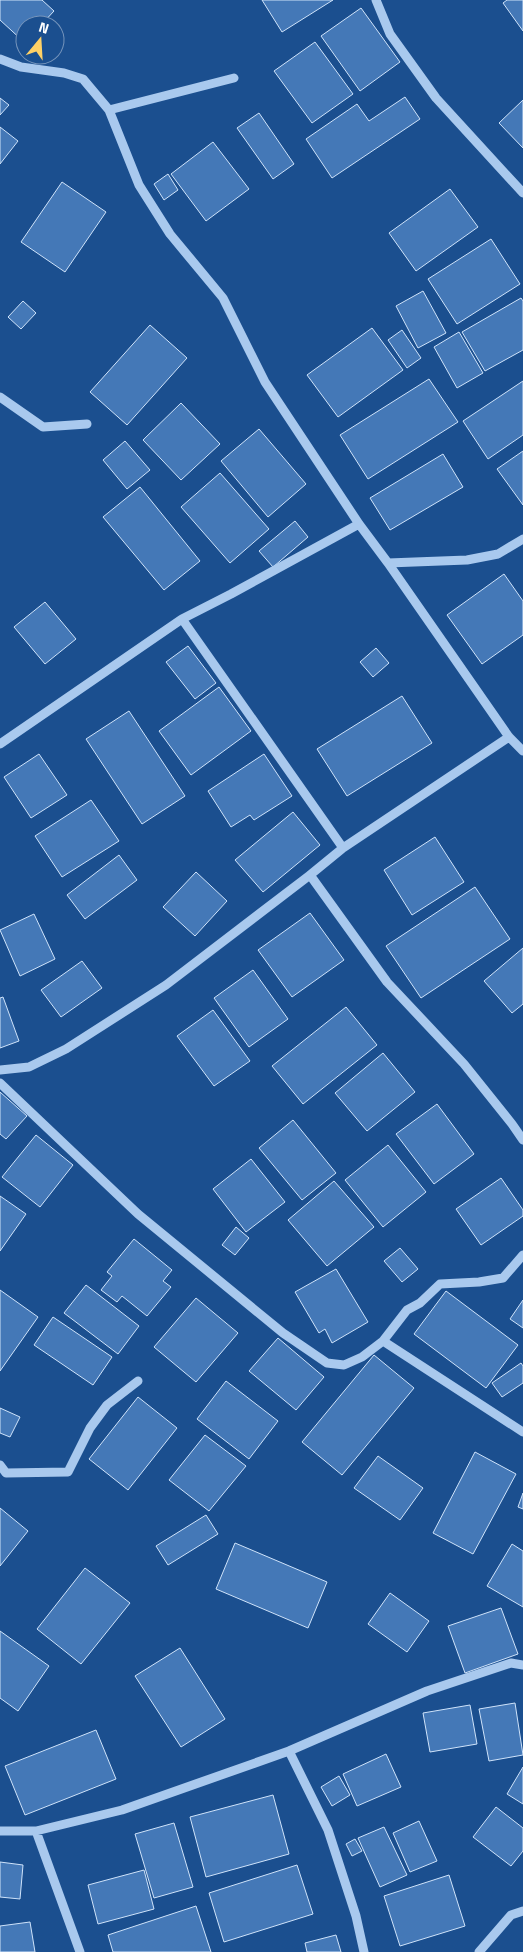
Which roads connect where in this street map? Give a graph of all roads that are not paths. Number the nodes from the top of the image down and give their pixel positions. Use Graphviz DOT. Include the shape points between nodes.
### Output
graph roads {
  1 [pos="376,0"];
  2 [pos="0,59"];
  3 [pos="234,78"];
  4 [pos="109,110"];
  5 [pos="523,193"];
  6 [pos="0,397"];
  7 [pos="87,424"];
  8 [pos="359,524"];
  9 [pos="523,539"];
  10 [pos="388,563"];
  11 [pos="182,619"];
  12 [pos="509,737"];
  13 [pos="0,744"];
  14 [pos="523,751"];
  15 [pos="342,848"];
  16 [pos="310,876"];
  17 [pos="0,1070"];
  18 [pos="0,1083"];
  19 [pos="523,1140"];
  20 [pos="523,1255"];
  21 [pos="384,1341"];
  22 [pos="138,1381"];
  23 [pos="523,1432"];
  24 [pos="0,1465"];
  25 [pos="523,1664"];
  26 [pos="289,1751"];
  27 [pos="0,1831"];
  28 [pos="36,1831"];
  29 [pos="523,1911"];
  30 [pos="80,1952"];
  31 [pos="364,1952"];
  32 [pos="478,1952"];
  1 -- 5 [label="street" via="390,34 436,98"];
  2 -- 4 [label="street" via="21,67 64,72 83,79"];
  3 -- 4 [label="street"];
  4 -- 8 [label="street" via="139,185 170,234 223,298 265,382"];
  6 -- 7 [label="street" via="43,427"];
  8 -- 10 [label="street"];
  8 -- 11 [label="street"];
  9 -- 10 [label="street" via="498,554 467,560"];
  10 -- 12 [label="street"];
  11 -- 13 [label="street"];
  11 -- 15 [label="street"];
  12 -- 14 [label="street"];
  12 -- 15 [label="street"];
  15 -- 16 [label="street"];
  16 -- 17 [label="street" via="166,985 66,1050 29,1067"];
  16 -- 19 [label="street" via="387,982 464,1064"];
  18 -- 21 [label="street" via="138,1214 283,1333 327,1363 344,1365"];
  20 -- 21 [label="street" via="503,1278 440,1284 420,1303 407,1310"];
  21 -- 23 [label="street"];
  22 -- 24 [label="street" via="107,1405 90,1428 68,1472 6,1473"];
  25 -- 26 [label="street" via="511,1663 427,1692"];
  26 -- 28 [label="street" via="122,1810"];
  26 -- 31 [label="street" via="328,1830 356,1916"];
  27 -- 28 [label="street"];
  28 -- 30 [label="street"];
  29 -- 32 [label="street" via="510,1915"];
}
